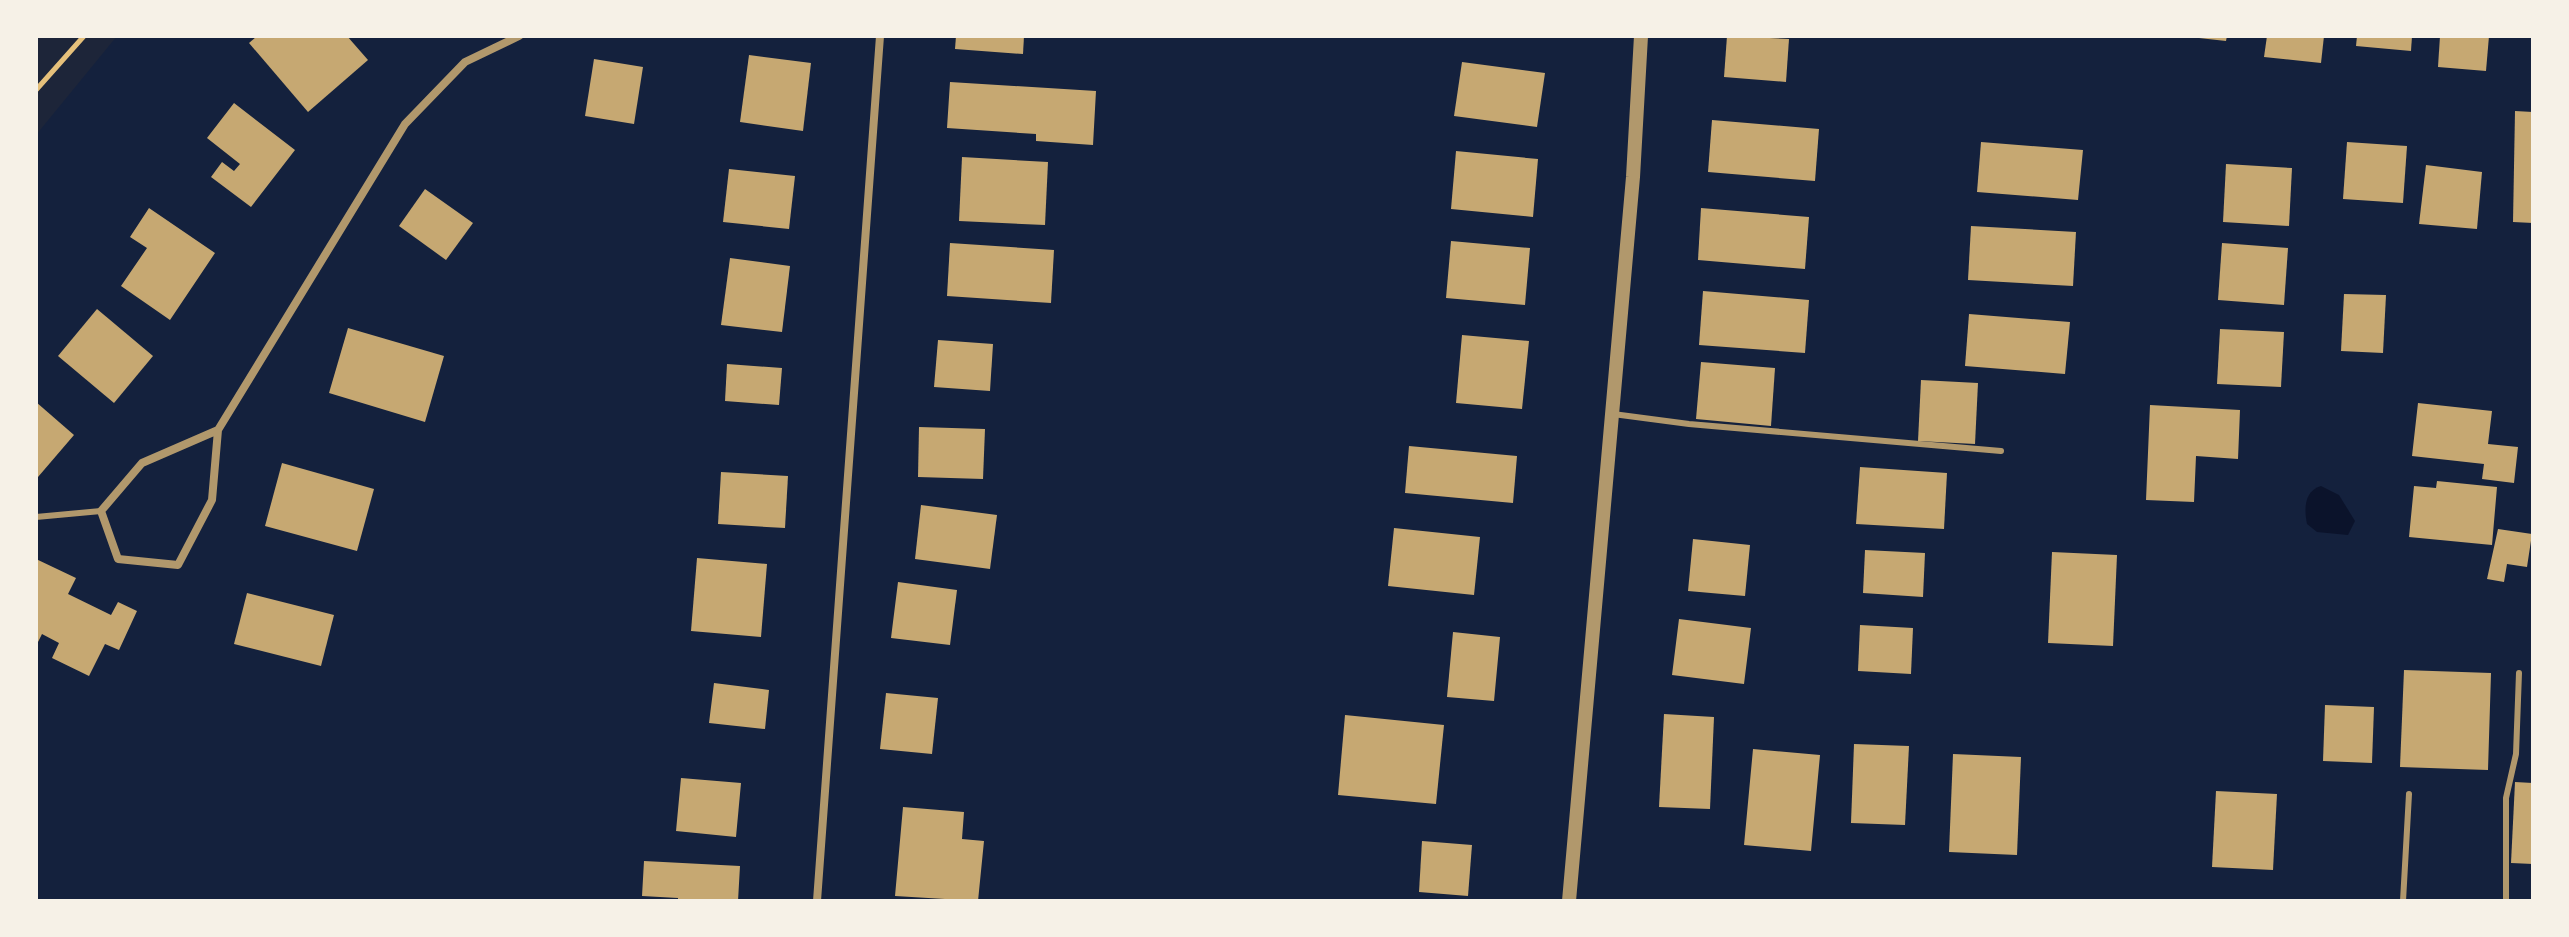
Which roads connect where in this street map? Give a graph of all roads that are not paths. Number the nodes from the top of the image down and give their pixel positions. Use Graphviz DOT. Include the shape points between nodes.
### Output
graph roads {
  1 [pos="519,36"];
  2 [pos="880,36"];
  3 [pos="1641,36"];
  4 [pos="1613,414"];
  5 [pos="218,430"];
  6 [pos="2001,451"];
  7 [pos="101,511"];
  8 [pos="36,517"];
  9 [pos="2519,673"];
  10 [pos="2409,794"];
  11 [pos="817,901"];
  12 [pos="1569,901"];
  13 [pos="2403,901"];
  14 [pos="2506,901"];
  1 -- 5 [label="street" via="465,62 405,124"];
  2 -- 11 [label="street"];
  3 -- 4 [label="street"];
  4 -- 6 [label="lane"];
  4 -- 12 [label="street"];
  5 -- 7 [label="street" via="142,463"];
  5 -- 7 [label="street" via="212,500 178,565 118,559"];
  7 -- 8 [label="lane"];
  9 -- 14 [label="lane" via="2516,754 2506,798"];
  10 -- 13 [label="lane"];
}
